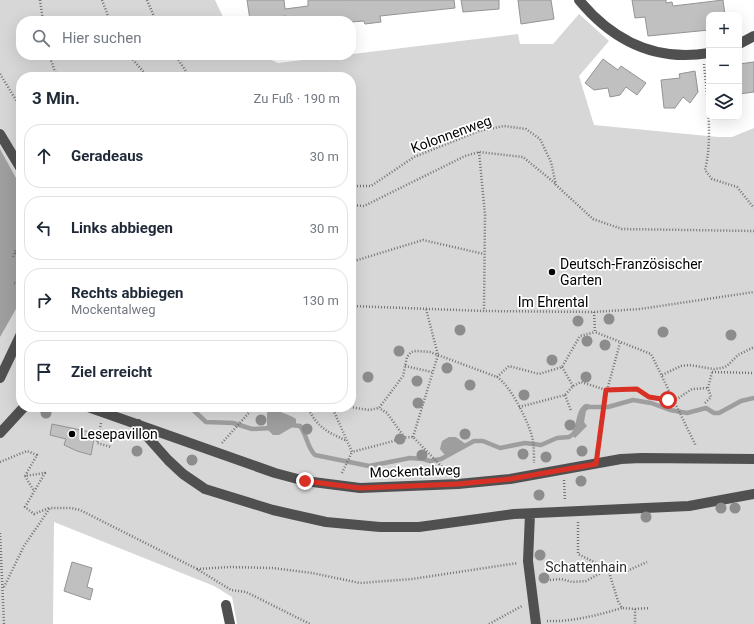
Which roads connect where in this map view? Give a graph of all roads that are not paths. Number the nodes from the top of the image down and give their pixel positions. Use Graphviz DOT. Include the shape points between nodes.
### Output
graph roads {
  1 [pos="579,0"];
  2 [pos="754,36"];
  3 [pos="742,42"];
  4 [pos="706,54"];
  5 [pos="0,134"];
  6 [pos="16,161"];
  7 [pos="16,344"];
  8 [pos="0,378"];
  9 [pos="19,412"];
  10 [pos="105,412"];
  11 [pos="138,424"];
  12 [pos="0,433"];
  13 [pos="754,459"];
  14 [pos="754,494"];
  15 [pos="530,514"];
  16 [pos="226,605"];
  17 [pos="230,624"];
  18 [pos="536,624"];
  1 -- 4 [label="street" via="608,28 648,51 669,55"];
  2 -- 3 [label="street"];
  5 -- 6 [label="street"];
  7 -- 8 [label="street"];
  9 -- 12 [label="street"];
  10 -- 11 [label="street, Mockentalweg"];
  11 -- 13 [label="street, Mockentalweg" via="275,473 305,481 360,488 480,482 641,458"];
  11 -- 15 [label="street" via="168,460 205,489 273,510 326,522 380,527 419,527"];
  14 -- 15 [label="street" via="690,506"];
  15 -- 18 [label="street" via="528,561"];
  16 -- 17 [label="street"];
}
